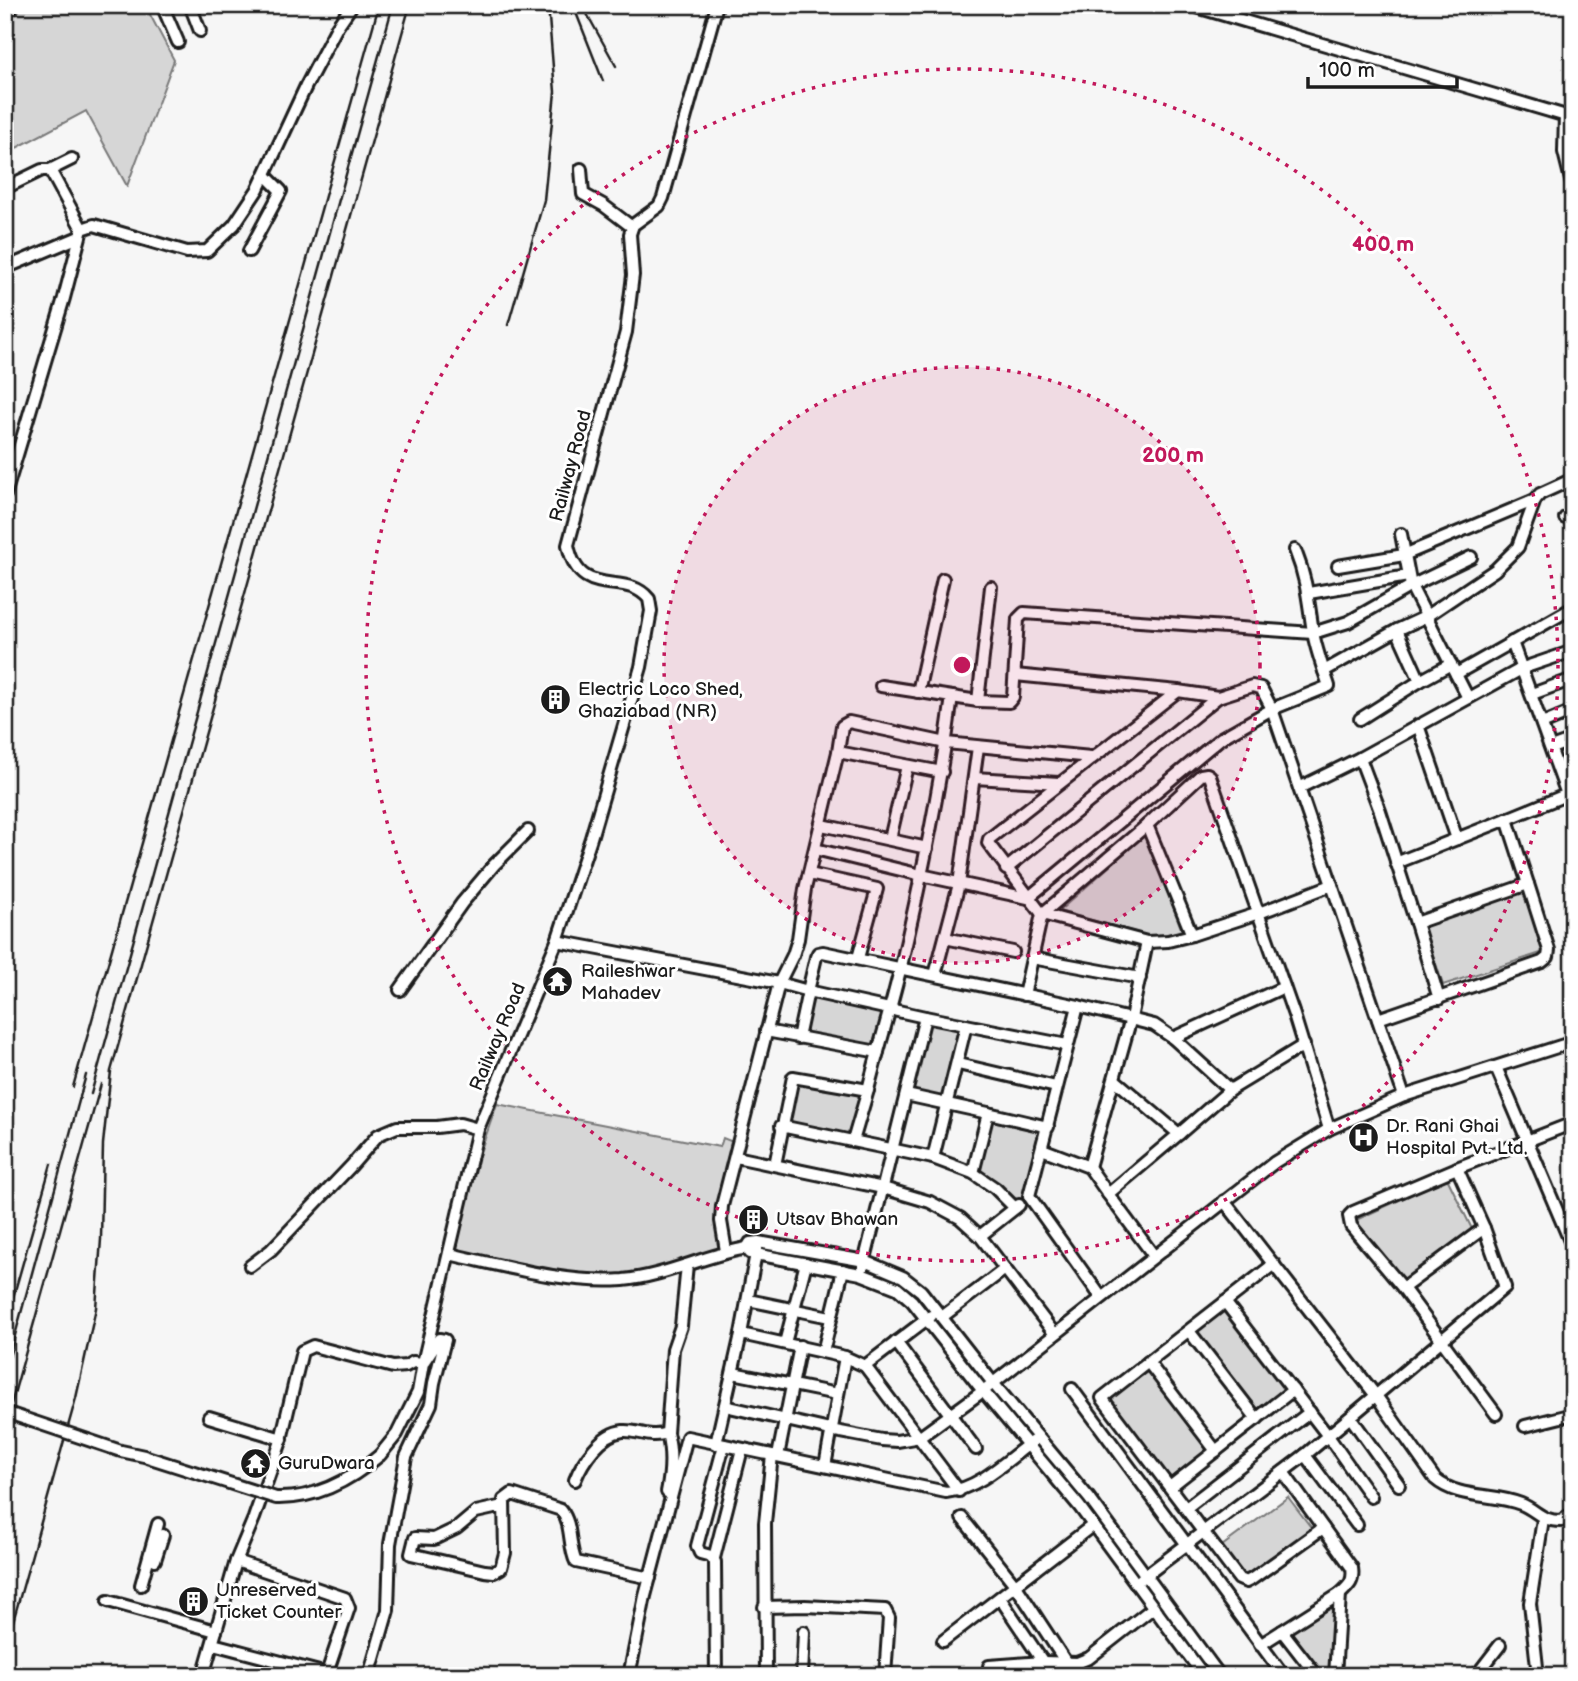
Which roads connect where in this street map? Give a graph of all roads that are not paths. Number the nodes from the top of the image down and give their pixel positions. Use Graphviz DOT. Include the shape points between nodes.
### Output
graph roads {
  1 [pos="162,5"];
  2 [pos="190,5"];
  3 [pos="352,5"];
  4 [pos="717,5"];
  5 [pos="1190,5"];
  6 [pos="200,31"];
  7 [pos="178,42"];
  8 [pos="1569,117"];
  9 [pos="72,159"];
  10 [pos="581,169"];
  11 [pos="50,170"];
  12 [pos="265,174"];
  13 [pos="1573,187"];
  14 [pos="5,188"];
  15 [pos="632,227"];
  16 [pos="81,233"];
  17 [pos="249,251"];
  18 [pos="5,268"];
  19 [pos="8,475"];
  20 [pos="1573,479"];
  21 [pos="5,495"];
  22 [pos="1535,500"];
  23 [pos="1401,534"];
  24 [pos="1295,550"];
  25 [pos="1404,555"];
  26 [pos="1471,557"];
  27 [pos="1338,566"];
  28 [pos="943,579"];
  29 [pos="1409,581"];
  30 [pos="990,587"];
  31 [pos="1309,593"];
  32 [pos="1573,612"];
  33 [pos="1425,617"];
  34 [pos="1397,629"];
  35 [pos="1313,633"];
  36 [pos="1512,642"];
  37 [pos="1573,651"];
  38 [pos="1523,668"];
  39 [pos="1453,669"];
  40 [pos="1324,671"];
  41 [pos="1014,675"];
  42 [pos="1573,679"];
  43 [pos="1420,681"];
  44 [pos="881,686"];
  45 [pos="1178,691"];
  46 [pos="918,692"];
  47 [pos="1532,694"];
  48 [pos="1218,697"];
  49 [pos="952,698"];
  50 [pos="1468,698"];
  51 [pos="978,701"];
  52 [pos="1272,709"];
  53 [pos="1573,711"];
  54 [pos="1360,719"];
  55 [pos="1542,724"];
  56 [pos="1418,725"];
  57 [pos="1573,740"];
  58 [pos="946,743"];
  59 [pos="978,747"];
  60 [pos="1551,748"];
  61 [pos="838,752"];
  62 [pos="1091,757"];
  63 [pos="1360,758"];
  64 [pos="907,766"];
  65 [pos="942,772"];
  66 [pos="974,778"];
  67 [pos="1059,783"];
  68 [pos="1298,788"];
  69 [pos="1570,793"];
  70 [pos="1573,811"];
  71 [pos="1507,820"];
  72 [pos="821,825"];
  73 [pos="1147,825"];
  74 [pos="528,831"];
  75 [pos="890,839"];
  76 [pos="1457,839"];
  77 [pos="927,848"];
  78 [pos="815,849"];
  79 [pos="1396,863"];
  80 [pos="882,865"];
  81 [pos="1006,869"];
  82 [pos="809,874"];
  83 [pos="921,875"];
  84 [pos="959,884"];
  85 [pos="1528,884"];
  86 [pos="1332,886"];
  87 [pos="877,889"];
  88 [pos="1028,898"];
  89 [pos="1042,914"];
  90 [pos="1259,914"];
  91 [pos="1416,923"];
  92 [pos="1192,935"];
  93 [pos="945,938"];
  94 [pos="557,941"];
  95 [pos="1147,942"];
  96 [pos="1013,953"];
  97 [pos="858,958"];
  98 [pos="1032,958"];
  99 [pos="901,967"];
  100 [pos="935,975"];
  101 [pos="1140,978"];
  102 [pos="779,983"];
  103 [pos="1284,987"];
  104 [pos="400,990"];
  105 [pos="808,991"];
  106 [pos="1024,995"];
  107 [pos="1439,999"];
  108 [pos="1078,1006"];
  109 [pos="890,1007"];
  110 [pos="925,1017"];
  111 [pos="1131,1018"];
  112 [pos="1378,1019"];
  113 [pos="966,1026"];
  114 [pos="766,1031"];
  115 [pos="798,1038"];
  116 [pos="1174,1038"];
  117 [pos="1573,1041"];
  118 [pos="1067,1045"];
  119 [pos="1304,1045"];
  120 [pos="878,1052"];
  121 [pos="958,1064"];
  122 [pos="1496,1067"];
  123 [pos="1115,1080"];
  124 [pos="1056,1087"];
  125 [pos="868,1090"];
  126 [pos="1230,1090"];
  127 [pos="906,1095"];
  128 [pos="1404,1097"];
  129 [pos="948,1103"];
  130 [pos="988,1113"];
  131 [pos="1573,1123"];
  132 [pos="782,1126"];
  133 [pos="1048,1127"];
  134 [pos="478,1129"];
  135 [pos="1329,1129"];
  136 [pos="1179,1134"];
  137 [pos="853,1140"];
  138 [pos="1528,1140"];
  139 [pos="893,1149"];
  140 [pos="1042,1149"];
  141 [pos="736,1157"];
  142 [pos="933,1158"];
  143 [pos="775,1166"];
  144 [pos="1089,1167"];
  145 [pos="1457,1168"];
  146 [pos="973,1173"];
  147 [pos="883,1188"];
  148 [pos="1108,1194"];
  149 [pos="1029,1196"];
  150 [pos="1224,1201"];
  151 [pos="1016,1208"];
  152 [pos="1484,1228"];
  153 [pos="980,1236"];
  154 [pos="753,1247"];
  155 [pos="1573,1248"];
  156 [pos="726,1251"];
  157 [pos="449,1254"];
  158 [pos="1154,1256"];
  159 [pos="865,1261"];
  160 [pos="806,1263"];
  161 [pos="1274,1264"];
  162 [pos="687,1265"];
  163 [pos="250,1266"];
  164 [pos="1005,1269"];
  165 [pos="843,1270"];
  166 [pos="861,1273"];
  167 [pos="1403,1288"];
  168 [pos="1101,1297"];
  169 [pos="748,1300"];
  170 [pos="1225,1302"];
  171 [pos="794,1310"];
  172 [pos="939,1314"];
  173 [pos="830,1317"];
  174 [pos="927,1319"];
  175 [pos="1189,1331"];
  176 [pos="1054,1333"];
  177 [pos="741,1334"];
  178 [pos="1441,1341"];
  179 [pos="897,1342"];
  180 [pos="785,1343"];
  181 [pos="800,1346"];
  182 [pos="822,1352"];
  183 [pos="845,1357"];
  184 [pos="1148,1362"];
  185 [pos="864,1366"];
  186 [pos="423,1368"];
  187 [pos="733,1373"];
  188 [pos="993,1383"];
  189 [pos="792,1385"];
  190 [pos="1072,1389"];
  191 [pos="1293,1390"];
  192 [pos="983,1391"];
  193 [pos="837,1394"];
  194 [pos="1377,1397"];
  195 [pos="725,1406"];
  196 [pos="5,1412"];
  197 [pos="1310,1412"];
  198 [pos="1573,1414"];
  199 [pos="1496,1415"];
  200 [pos="950,1416"];
  201 [pos="209,1417"];
  202 [pos="1351,1418"];
  203 [pos="1257,1419"];
  204 [pos="785,1420"];
  205 [pos="1525,1426"];
  206 [pos="830,1430"];
  207 [pos="667,1433"];
  208 [pos="1328,1436"];
  209 [pos="920,1437"];
  210 [pos="1038,1437"];
  211 [pos="282,1438"];
  212 [pos="1028,1444"];
  213 [pos="720,1445"];
  214 [pos="742,1449"];
  215 [pos="976,1449"];
  216 [pos="1216,1451"];
  217 [pos="1306,1455"];
  218 [pos="775,1456"];
  219 [pos="825,1466"];
  220 [pos="1283,1472"];
  221 [pos="575,1480"];
  222 [pos="1399,1485"];
  223 [pos="1170,1487"];
  224 [pos="959,1491"];
  225 [pos="1371,1497"];
  226 [pos="503,1506"];
  227 [pos="1186,1508"];
  228 [pos="1573,1513"];
  229 [pos="962,1518"];
  230 [pos="1543,1519"];
  231 [pos="158,1524"];
  232 [pos="1093,1525"];
  233 [pos="1356,1525"];
  234 [pos="1323,1528"];
  235 [pos="1203,1531"];
  236 [pos="163,1535"];
  237 [pos="1186,1544"];
  238 [pos="714,1558"];
  239 [pos="655,1559"];
  240 [pos="236,1561"];
  241 [pos="1146,1576"];
  242 [pos="650,1578"];
  243 [pos="1136,1583"];
  244 [pos="1016,1586"];
  245 [pos="1340,1594"];
  246 [pos="1000,1598"];
  247 [pos="108,1601"];
  248 [pos="764,1607"];
  249 [pos="1154,1607"];
  250 [pos="216,1631"];
  251 [pos="1282,1631"];
  252 [pos="804,1632"];
  253 [pos="943,1641"];
  254 [pos="213,1644"];
  255 [pos="1260,1645"];
  256 [pos="1500,1645"];
  257 [pos="1042,1662"];
  258 [pos="1067,1664"];
  259 [pos="989,1666"];
  260 [pos="326,1675"];
  261 [pos="203,1676"];
  262 [pos="369,1676"];
  263 [pos="629,1676"];
  264 [pos="716,1676"];
  265 [pos="766,1676"];
  266 [pos="802,1676"];
  267 [pos="885,1676"];
  268 [pos="1042,1676"];
  269 [pos="1204,1676"];
  270 [pos="1220,1676"];
  271 [pos="1284,1676"];
  272 [pos="1317,1676"];
  273 [pos="1335,1676"];
  274 [pos="1476,1676"];
  275 [pos="1538,1676"];
  1 -- 7 [label="street"];
  2 -- 6 [label="street"];
  3 -- 12 [label="street" via="306,86"];
  4 -- 15 [label="street" via="663,198"];
  5 -- 8 [label="street"];
  8 -- 13 [label="street" via="1564,152"];
  9 -- 11 [label="street"];
  10 -- 15 [label="street" via="583,194"];
  11 -- 14 [label="street"];
  11 -- 16 [label="street"];
  12 -- 16 [label="street" via="234,225 207,251 187,252 94,225"];
  12 -- 17 [label="street" via="281,191"];
  15 -- 94 [label="street, Railway Road" via="633,275 626,332 568,545 577,570 600,582 636,588 649,599 651,611 625,726"];
  16 -- 18 [label="street"];
  16 -- 19 [label="street"];
  19 -- 21 [label="street"];
  20 -- 22 [label="street"];
  22 -- 25 [label="street"];
  22 -- 33 [label="street" via="1510,557"];
  23 -- 25 [label="street"];
  24 -- 31 [label="street"];
  25 -- 27 [label="street"];
  25 -- 29 [label="street"];
  26 -- 29 [label="street"];
  28 -- 46 [label="street"];
  29 -- 31 [label="street"];
  29 -- 33 [label="street"];
  29 -- 35 [label="street" via="1348,622"];
  30 -- 51 [label="street"];
  31 -- 35 [label="street"];
  32 -- 36 [label="street" via="1572,608"];
  33 -- 34 [label="street"];
  33 -- 39 [label="street"];
  34 -- 40 [label="street"];
  34 -- 43 [label="street"];
  35 -- 40 [label="street"];
  35 -- 41 [label="street" via="1024,613 1018,619"];
  36 -- 38 [label="street"];
  36 -- 39 [label="street"];
  37 -- 38 [label="street"];
  38 -- 47 [label="street"];
  38 -- 50 [label="street"];
  39 -- 43 [label="street"];
  39 -- 50 [label="street"];
  40 -- 52 [label="street" via="1329,685"];
  41 -- 45 [label="street"];
  41 -- 51 [label="street" via="1012,700"];
  42 -- 47 [label="street"];
  43 -- 54 [label="street"];
  44 -- 46 [label="street"];
  45 -- 48 [label="street"];
  45 -- 62 [label="street"];
  46 -- 49 [label="street"];
  47 -- 55 [label="street"];
  48 -- 52 [label="street" via="1252,686 1261,688"];
  48 -- 81 [label="street"];
  49 -- 51 [label="street"];
  49 -- 58 [label="street"];
  50 -- 56 [label="street"];
  52 -- 68 [label="street"];
  52 -- 88 [label="street" via="1221,738"];
  53 -- 55 [label="street"];
  55 -- 60 [label="street"];
  56 -- 63 [label="street"];
  56 -- 76 [label="street"];
  57 -- 60 [label="street"];
  58 -- 59 [label="street"];
  58 -- 61 [label="street" via="849,722 842,726"];
  58 -- 65 [label="street"];
  59 -- 62 [label="street"];
  59 -- 66 [label="street"];
  60 -- 69 [label="street"];
  61 -- 64 [label="street"];
  61 -- 72 [label="street"];
  62 -- 67 [label="street"];
  63 -- 68 [label="street"];
  63 -- 79 [label="street"];
  64 -- 65 [label="street"];
  64 -- 75 [label="street"];
  65 -- 77 [label="street"];
  66 -- 67 [label="street"];
  66 -- 84 [label="street"];
  67 -- 81 [label="street" via="989,839"];
  68 -- 86 [label="street"];
  69 -- 70 [label="street"];
  69 -- 71 [label="street"];
  71 -- 76 [label="street"];
  71 -- 85 [label="street"];
  72 -- 75 [label="street"];
  72 -- 78 [label="street"];
  73 -- 89 [label="street"];
  73 -- 90 [label="street" via="1201,775 1210,776"];
  73 -- 92 [label="street"];
  74 -- 104 [label="street" via="462,904"];
  75 -- 77 [label="street"];
  76 -- 79 [label="street"];
  77 -- 83 [label="street"];
  78 -- 80 [label="street"];
  78 -- 82 [label="street"];
  79 -- 91 [label="street"];
  80 -- 83 [label="street"];
  80 -- 87 [label="street"];
  81 -- 88 [label="street"];
  82 -- 87 [label="street"];
  82 -- 102 [label="street" via="798,939"];
  83 -- 84 [label="street"];
  83 -- 99 [label="street"];
  84 -- 88 [label="street"];
  84 -- 93 [label="street"];
  85 -- 91 [label="street"];
  85 -- 107 [label="street" via="1548,957"];
  86 -- 90 [label="street"];
  86 -- 112 [label="street"];
  87 -- 97 [label="street"];
  88 -- 89 [label="street"];
  89 -- 95 [label="street"];
  89 -- 98 [label="street"];
  90 -- 92 [label="street"];
  90 -- 103 [label="street"];
  91 -- 107 [label="street"];
  92 -- 95 [label="street"];
  93 -- 96 [label="street"];
  93 -- 100 [label="street"];
  94 -- 102 [label="street"];
  94 -- 134 [label="street, Railway Road"];
  95 -- 101 [label="street"];
  97 -- 99 [label="street"];
  97 -- 105 [label="street" via="818,953"];
  98 -- 101 [label="street"];
  98 -- 106 [label="street"];
  99 -- 100 [label="street"];
  99 -- 109 [label="street"];
  100 -- 106 [label="street"];
  101 -- 111 [label="street"];
  102 -- 105 [label="street"];
  102 -- 114 [label="street"];
  103 -- 116 [label="street"];
  103 -- 119 [label="street"];
  105 -- 109 [label="street"];
  105 -- 115 [label="street"];
  106 -- 108 [label="street"];
  107 -- 112 [label="street"];
  108 -- 111 [label="street"];
  108 -- 118 [label="street"];
  109 -- 110 [label="street"];
  109 -- 120 [label="street"];
  110 -- 113 [label="street"];
  110 -- 127 [label="street"];
  111 -- 116 [label="street"];
  111 -- 123 [label="street"];
  112 -- 128 [label="street"];
  113 -- 118 [label="street"];
  113 -- 121 [label="street"];
  114 -- 115 [label="street"];
  114 -- 141 [label="street"];
  115 -- 120 [label="street"];
  116 -- 126 [label="street"];
  117 -- 122 [label="street"];
  118 -- 124 [label="street"];
  119 -- 126 [label="street"];
  119 -- 135 [label="street"];
  120 -- 125 [label="street"];
  121 -- 124 [label="street"];
  121 -- 129 [label="street"];
  122 -- 128 [label="street"];
  122 -- 138 [label="street"];
  123 -- 136 [label="street"];
  123 -- 144 [label="street"];
  124 -- 133 [label="street"];
  125 -- 132 [label="street" via="793,1077"];
  125 -- 137 [label="street"];
  126 -- 136 [label="street"];
  127 -- 129 [label="street"];
  127 -- 139 [label="street"];
  128 -- 135 [label="street"];
  129 -- 130 [label="street"];
  129 -- 142 [label="street"];
  130 -- 133 [label="street"];
  130 -- 146 [label="street"];
  131 -- 138 [label="street"];
  132 -- 137 [label="street"];
  132 -- 143 [label="street"];
  133 -- 140 [label="street"];
  134 -- 157 [label="street, Railway Road"];
  134 -- 163 [label="street" via="460,1124 397,1127 377,1135 271,1250"];
  135 -- 150 [label="street"];
  136 -- 148 [label="street"];
  137 -- 139 [label="street"];
  138 -- 145 [label="street"];
  138 -- 155 [label="street"];
  139 -- 142 [label="street"];
  139 -- 147 [label="street"];
  140 -- 144 [label="street"];
  140 -- 149 [label="street"];
  141 -- 143 [label="street"];
  141 -- 156 [label="street" via="722,1206"];
  142 -- 146 [label="street"];
  143 -- 147 [label="street"];
  144 -- 148 [label="street"];
  145 -- 152 [label="street"];
  145 -- 167 [label="street" via="1349,1216 1351,1226"];
  146 -- 151 [label="street"];
  147 -- 153 [label="street" via="930,1202 960,1218"];
  147 -- 159 [label="street"];
  148 -- 158 [label="street"];
  149 -- 151 [label="street"];
  149 -- 168 [label="street"];
  150 -- 158 [label="street"];
  150 -- 161 [label="street"];
  151 -- 153 [label="street"];
  152 -- 167 [label="street"];
  152 -- 178 [label="street" via="1505,1287"];
  153 -- 164 [label="street"];
  154 -- 156 [label="street"];
  154 -- 159 [label="street"];
  154 -- 160 [label="street"];
  154 -- 169 [label="street"];
  156 -- 162 [label="street"];
  157 -- 162 [label="street" via="600,1280 624,1280"];
  157 -- 186 [label="street, Railway Road"];
  158 -- 168 [label="street"];
  159 -- 166 [label="street"];
  159 -- 172 [label="street" via="903,1277"];
  160 -- 165 [label="street"];
  160 -- 171 [label="street"];
  161 -- 170 [label="street"];
  161 -- 194 [label="street"];
  162 -- 207 [label="street" via="681,1326 673,1349"];
  164 -- 172 [label="street"];
  164 -- 176 [label="street"];
  165 -- 166 [label="street"];
  165 -- 173 [label="street"];
  166 -- 174 [label="street" via="897,1288"];
  167 -- 178 [label="street"];
  168 -- 176 [label="street"];
  169 -- 171 [label="street"];
  169 -- 177 [label="street"];
  170 -- 175 [label="street"];
  170 -- 191 [label="street"];
  171 -- 173 [label="street"];
  171 -- 180 [label="street"];
  172 -- 174 [label="street"];
  172 -- 188 [label="street"];
  173 -- 182 [label="street"];
  174 -- 179 [label="street"];
  174 -- 192 [label="street"];
  175 -- 184 [label="street"];
  175 -- 203 [label="street"];
  176 -- 188 [label="street"];
  177 -- 180 [label="street"];
  177 -- 187 [label="street"];
  178 -- 194 [label="street"];
  178 -- 199 [label="street"];
  179 -- 185 [label="street"];
  179 -- 200 [label="street"];
  180 -- 181 [label="street"];
  181 -- 182 [label="street"];
  181 -- 189 [label="street"];
  182 -- 183 [label="street"];
  183 -- 185 [label="street"];
  183 -- 193 [label="street"];
  184 -- 216 [label="street"];
  184 -- 223 [label="street" via="1102,1398"];
  185 -- 209 [label="street"];
  186 -- 196 [label="street, Railway Road, bridge" via="418,1392 397,1434 380,1455 340,1483 290,1498 253,1492"];
  186 -- 211 [label="street" via="413,1362 393,1367 306,1348"];
  186 -- 262 [label="street" via="439,1339 445,1340 431,1405 406,1457 390,1544 388,1610"];
  187 -- 189 [label="street"];
  187 -- 195 [label="street"];
  188 -- 192 [label="street"];
  188 -- 210 [label="street"];
  189 -- 193 [label="street"];
  189 -- 204 [label="street"];
  190 -- 237 [label="street"];
  191 -- 197 [label="street"];
  191 -- 203 [label="street"];
  192 -- 200 [label="street"];
  192 -- 212 [label="street"];
  193 -- 206 [label="street"];
  194 -- 202 [label="street"];
  194 -- 230 [label="street" via="1445,1487 1520,1504"];
  195 -- 204 [label="street"];
  195 -- 213 [label="street"];
  197 -- 208 [label="street"];
  197 -- 227 [label="street"];
  198 -- 205 [label="street"];
  200 -- 209 [label="street"];
  200 -- 215 [label="street"];
  201 -- 211 [label="street"];
  202 -- 208 [label="street"];
  202 -- 222 [label="street"];
  203 -- 216 [label="street"];
  204 -- 206 [label="street"];
  204 -- 218 [label="street"];
  206 -- 209 [label="street" via="897,1441"];
  206 -- 219 [label="street"];
  207 -- 221 [label="street" via="655,1437 624,1432 608,1437 580,1467"];
  207 -- 239 [label="street" via="671,1460"];
  208 -- 217 [label="street"];
  208 -- 225 [label="street"];
  209 -- 224 [label="street"];
  210 -- 212 [label="street"];
  210 -- 241 [label="street"];
  211 -- 240 [label="street"];
  212 -- 224 [label="street"];
  212 -- 232 [label="street"];
  213 -- 214 [label="street"];
  213 -- 238 [label="street" via="697,1546 700,1553"];
  213 -- 239 [label="street" via="687,1437"];
  214 -- 218 [label="street"];
  214 -- 238 [label="street"];
  216 -- 223 [label="street"];
  217 -- 220 [label="street"];
  217 -- 233 [label="street"];
  218 -- 219 [label="street"];
  218 -- 248 [label="street" via="765,1523"];
  219 -- 224 [label="street"];
  220 -- 234 [label="street"];
  220 -- 235 [label="street"];
  223 -- 227 [label="street"];
  226 -- 226 [label="street" via="504,1563 494,1572 411,1554 415,1538 434,1539 476,1512"];
  226 -- 242 [label="street" via="512,1494 561,1510 576,1562"];
  227 -- 235 [label="street"];
  228 -- 230 [label="street" via="1561,1521"];
  229 -- 244 [label="street"];
  230 -- 275 [label="street" via="1530,1603"];
  231 -- 236 [label="street" via="144,1587"];
  232 -- 243 [label="street"];
  232 -- 244 [label="street"];
  234 -- 235 [label="street" via="1246,1582"];
  234 -- 245 [label="street" via="1352,1568 1351,1584"];
  235 -- 237 [label="street"];
  237 -- 241 [label="street"];
  237 -- 255 [label="street"];
  238 -- 264 [label="street"];
  239 -- 242 [label="street"];
  240 -- 250 [label="street"];
  240 -- 260 [label="street" via="345,1598 349,1608"];
  241 -- 243 [label="street"];
  241 -- 270 [label="street"];
  242 -- 263 [label="street"];
  243 -- 249 [label="street"];
  244 -- 246 [label="street"];
  244 -- 258 [label="street"];
  245 -- 251 [label="street"];
  245 -- 273 [label="street"];
  246 -- 253 [label="street"];
  246 -- 257 [label="street"];
  247 -- 250 [label="street"];
  248 -- 265 [label="street"];
  248 -- 267 [label="street" via="885,1610 889,1618"];
  249 -- 258 [label="street" via="1089,1658"];
  249 -- 269 [label="street"];
  250 -- 254 [label="street"];
  251 -- 255 [label="street"];
  251 -- 272 [label="street"];
  252 -- 266 [label="street"];
  254 -- 260 [label="street"];
  254 -- 261 [label="street"];
  255 -- 271 [label="street"];
  256 -- 274 [label="street"];
  257 -- 258 [label="street"];
  257 -- 259 [label="street"];
  257 -- 268 [label="street"];
}
